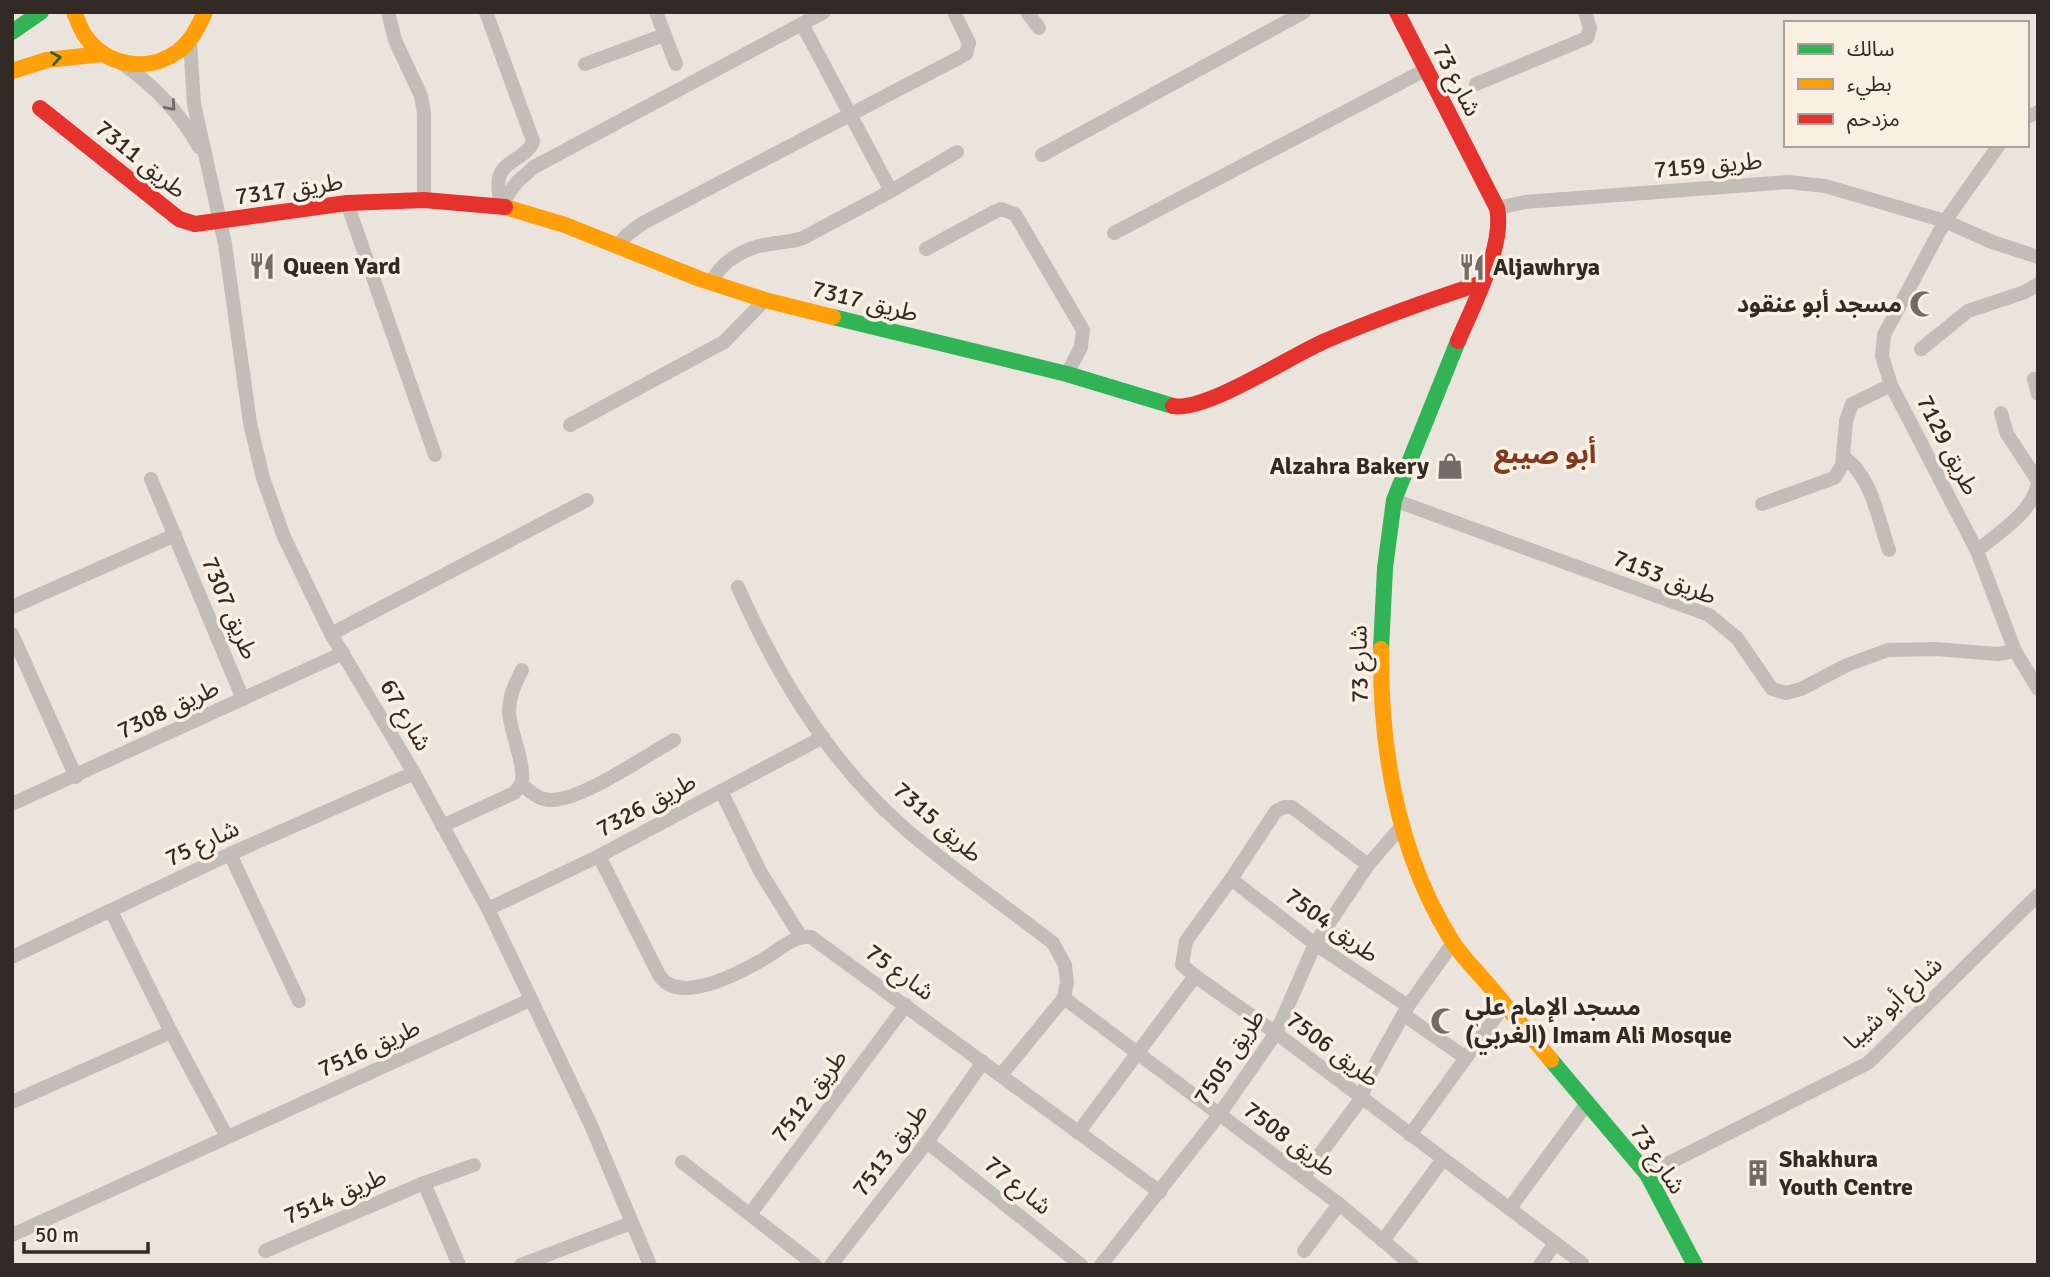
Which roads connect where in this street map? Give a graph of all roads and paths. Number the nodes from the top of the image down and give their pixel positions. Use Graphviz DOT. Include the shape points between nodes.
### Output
graph roads {
  1 [pos="41,12"];
  2 [pos="74,12"];
  3 [pos="205,12"];
  4 [pos="388,12"];
  5 [pos="486,12"];
  6 [pos="656,12"];
  7 [pos="824,12"];
  8 [pos="954,12"];
  9 [pos="1027,12"];
  10 [pos="1304,12"];
  11 [pos="1397,12"];
  12 [pos="1585,12"];
  13 [pos="802,24"];
  14 [pos="1039,28"];
  15 [pos="12,32"];
  16 [pos="664,34"];
  17 [pos="190,42"];
  18 [pos="102,54"];
  19 [pos="121,64"];
  20 [pos="585,64"];
  21 [pos="676,64"];
  22 [pos="1426,69"];
  23 [pos="12,71"];
  24 [pos="1476,84"];
  25 [pos="40,108"];
  26 [pos="850,114"];
  27 [pos="1998,147"];
  28 [pos="957,152"];
  29 [pos="1042,155"];
  30 [pos="207,161"];
  31 [pos="891,191"];
  32 [pos="424,200"];
  33 [pos="347,203"];
  34 [pos="500,206"];
  35 [pos="1497,208"];
  36 [pos="221,221"];
  37 [pos="1945,221"];
  38 [pos="1114,233"];
  39 [pos="617,246"];
  40 [pos="926,249"];
  41 [pos="2038,257"];
  42 [pos="711,282"];
  43 [pos="1482,283"];
  44 [pos="2038,284"];
  45 [pos="765,300"];
  46 [pos="1921,349"];
  47 [pos="1067,374"];
  48 [pos="2034,380"];
  49 [pos="1891,385"];
  50 [pos="2038,394"];
  51 [pos="2001,413"];
  52 [pos="570,425"];
  53 [pos="435,455"];
  54 [pos="1844,457"];
  55 [pos="151,479"];
  56 [pos="2038,483"];
  57 [pos="587,500"];
  58 [pos="1394,500"];
  59 [pos="1762,504"];
  60 [pos="175,535"];
  61 [pos="1889,550"];
  62 [pos="1977,551"];
  63 [pos="738,587"];
  64 [pos="12,607"];
  65 [pos="331,634"];
  66 [pos="12,635"];
  67 [pos="2015,652"];
  68 [pos="343,653"];
  69 [pos="2032,668"];
  70 [pos="522,670"];
  71 [pos="2038,689"];
  72 [pos="243,699"];
  73 [pos="823,737"];
  74 [pos="674,740"];
  75 [pos="414,773"];
  76 [pos="76,777"];
  77 [pos="521,784"];
  78 [pos="721,791"];
  79 [pos="12,804"];
  80 [pos="442,826"];
  81 [pos="1401,828"];
  82 [pos="230,854"];
  83 [pos="600,856"];
  84 [pos="1368,866"];
  85 [pos="1231,879"];
  86 [pos="2038,895"];
  87 [pos="488,909"];
  88 [pos="111,911"];
  89 [pos="801,937"];
  90 [pos="1453,943"];
  91 [pos="1315,944"];
  92 [pos="12,957"];
  93 [pos="1195,976"];
  94 [pos="1064,998"];
  95 [pos="530,1000"];
  96 [pos="299,1001"];
  97 [pos="1504,1004"];
  98 [pos="906,1005"];
  99 [pos="1406,1010"];
  100 [pos="171,1032"];
  101 [pos="1276,1033"];
  102 [pos="1138,1052"];
  103 [pos="1466,1058"];
  104 [pos="983,1062"];
  105 [pos="1001,1075"];
  106 [pos="1361,1099"];
  107 [pos="12,1102"];
  108 [pos="1588,1102"];
  109 [pos="1219,1115"];
  110 [pos="1078,1133"];
  111 [pos="1410,1135"];
  112 [pos="227,1137"];
  113 [pos="927,1142"];
  114 [pos="1443,1159"];
  115 [pos="682,1161"];
  116 [pos="474,1164"];
  117 [pos="1647,1174"];
  118 [pos="1303,1177"];
  119 [pos="424,1183"];
  120 [pos="1160,1192"];
  121 [pos="1339,1204"];
  122 [pos="1510,1208"];
  123 [pos="750,1214"];
  124 [pos="631,1223"];
  125 [pos="12,1235"];
  126 [pos="1384,1241"];
  127 [pos="1555,1242"];
  128 [pos="265,1251"];
  129 [pos="1304,1251"];
  130 [pos="1582,1263"];
  131 [pos="460,1265"];
  132 [pos="520,1265"];
  133 [pos="650,1265"];
  134 [pos="815,1265"];
  135 [pos="831,1265"];
  136 [pos="1081,1265"];
  137 [pos="1101,1265"];
  138 [pos="1412,1265"];
  139 [pos="1540,1265"];
  140 [pos="1695,1265"];
  1 -- 15 [label="street"];
  2 -- 18 [label="street" via="88,42"];
  3 -- 17 [label="street"];
  4 -- 32 [label="street" via="423,104"];
  5 -- 34 [label="street" via="533,141 530,149 502,171"];
  6 -- 16 [label="street"];
  7 -- 13 [label="street"];
  8 -- 26 [label="street" via="970,43 966,54"];
  9 -- 14 [label="street"];
  10 -- 29 [label="street"];
  11 -- 22 [label="street, شارع 73"];
  12 -- 24 [label="street" via="1590,28 1587,38"];
  13 -- 26 [label="street"];
  13 -- 34 [label="street" via="534,167"];
  16 -- 20 [label="street"];
  16 -- 21 [label="street"];
  17 -- 19 [label="street" via="159,63"];
  17 -- 30 [label="street, طريق 7311" via="194,104"];
  18 -- 19 [label="street"];
  23 -- 18 [label="street, one-way" via="47,60"];
  19 -- 30 [label="street, طريق 7311, one-way" via="162,96"];
  22 -- 35 [label="street, شارع 73"];
  22 -- 38 [label="street"];
  25 -- 36 [label="street, طريق 7311" via="179,219 195,224"];
  26 -- 31 [label="street"];
  26 -- 39 [label="street" via="643,223"];
  27 -- 37 [label="street, طريق 7129"];
  28 -- 31 [label="street"];
  30 -- 36 [label="street, شارع 67"];
  31 -- 42 [label="street" via="803,238 745,252 720,267"];
  32 -- 33 [label="street, طريق 7317"];
  32 -- 34 [label="street, طريق 7317"];
  33 -- 36 [label="street, طريق 7317"];
  33 -- 53 [label="street"];
  34 -- 39 [label="street, طريق 7317"];
  35 -- 37 [label="street, طريق 7159" via="1788,182 1825,186"];
  35 -- 43 [label="street, شارع 73" via="1499,233"];
  36 -- 65 [label="street, شارع 67" via="250,423 263,478 296,565"];
  37 -- 41 [label="street, طريق 7159"];
  37 -- 49 [label="street, طريق 7129" via="1884,335 1882,356"];
  39 -- 42 [label="street, طريق 7317"];
  40 -- 47 [label="street" via="1001,209 1015,214 1083,330 1081,347"];
  42 -- 45 [label="street, طريق 7317"];
  43 -- 47 [label="street, طريق 7317" via="1323,342 1195,406 1171,406"];
  43 -- 58 [label="street, شارع 73"];
  44 -- 46 [label="street" via="1968,311"];
  45 -- 47 [label="street, طريق 7317"];
  45 -- 52 [label="street" via="723,342"];
  48 -- 50 [label="street"];
  49 -- 54 [label="street" via="1852,404"];
  49 -- 62 [label="street, طريق 7129"];
  51 -- 56 [label="street" via="2007,434"];
  54 -- 59 [label="street" via="1834,478"];
  54 -- 61 [label="street" via="1865,480"];
  55 -- 60 [label="street, طريق 7307"];
  56 -- 62 [label="street" via="2026,510"];
  57 -- 65 [label="street"];
  58 -- 67 [label="street, طريق 7153" via="1709,615 1737,638 1772,690 1801,689 1888,650"];
  58 -- 81 [label="street, شارع 73" via="1381,614 1382,716"];
  60 -- 64 [label="street, طريق 7307"];
  60 -- 72 [label="street, طريق 7307"];
  62 -- 67 [label="street, طريق 7129"];
  63 -- 73 [label="street, طريق 7315" via="773,661"];
  65 -- 68 [label="street, شارع 67"];
  66 -- 76 [label="street"];
  67 -- 69 [label="street, طريق 7129"];
  68 -- 72 [label="street, طريق 7308"];
  68 -- 75 [label="street, شارع 67"];
  69 -- 71 [label="street, طريق 7129"];
  70 -- 77 [label="street" via="509,709"];
  72 -- 76 [label="street, طريق 7308"];
  73 -- 78 [label="street, طريق 7326"];
  73 -- 94 [label="street, طريق 7315" via="901,825 1053,943 1065,965"];
  74 -- 77 [label="street" via="565,799 547,800"];
  75 -- 80 [label="street, شارع 67"];
  75 -- 82 [label="street, شارع 75"];
  76 -- 79 [label="street, طريق 7308"];
  77 -- 80 [label="street" via="514,793"];
  78 -- 83 [label="street, طريق 7326"];
  78 -- 89 [label="street" via="761,873"];
  80 -- 87 [label="street, شارع 67"];
  81 -- 84 [label="street, طريق 7505"];
  81 -- 90 [label="street, شارع 73"];
  82 -- 88 [label="street, شارع 75"];
  82 -- 96 [label="street"];
  83 -- 87 [label="street, طريق 7326"];
  83 -- 89 [label="street" via="662,980 676,988 728,976"];
  84 -- 85 [label="street" via="1292,807 1284,807 1276,811"];
  84 -- 91 [label="street, طريق 7505"];
  85 -- 91 [label="street, طريق 7504"];
  85 -- 93 [label="street" via="1186,941 1182,965"];
  86 -- 117 [label="street, شارع أبو شيبا" via="1868,1063"];
  87 -- 95 [label="street, شارع 67"];
  88 -- 92 [label="street, شارع 75"];
  88 -- 100 [label="street"];
  89 -- 98 [label="street, شارع 75" via="816,940"];
  90 -- 97 [label="street, شارع 73"];
  90 -- 99 [label="street"];
  91 -- 99 [label="street, طريق 7504"];
  91 -- 101 [label="street, طريق 7505"];
  93 -- 101 [label="street, طريق 7506"];
  93 -- 102 [label="street"];
  94 -- 102 [label="street"];
  94 -- 105 [label="street"];
  95 -- 112 [label="street, طريق 7516"];
  95 -- 124 [label="street, شارع 67" via="590,1123"];
  97 -- 103 [label="street"];
  97 -- 108 [label="street, شارع 73"];
  98 -- 104 [label="street, شارع 75"];
  98 -- 123 [label="street, طريق 7512"];
  99 -- 103 [label="street, طريق 7504"];
  99 -- 106 [label="street"];
  100 -- 107 [label="street"];
  100 -- 112 [label="street"];
  101 -- 106 [label="street, طريق 7506"];
  101 -- 109 [label="street, طريق 7505"];
  102 -- 109 [label="street, طريق 7508"];
  102 -- 110 [label="street"];
  103 -- 111 [label="street"];
  104 -- 105 [label="street, شارع 75"];
  104 -- 113 [label="street, طريق 7513"];
  105 -- 110 [label="street, شارع 75"];
  106 -- 111 [label="street, طريق 7506"];
  106 -- 118 [label="street"];
  108 -- 117 [label="street, شارع 73"];
  108 -- 122 [label="street"];
  109 -- 118 [label="street, طريق 7508"];
  109 -- 120 [label="street, طريق 7505"];
  110 -- 120 [label="street, شارع 75"];
  111 -- 114 [label="street, طريق 7506"];
  112 -- 125 [label="street, طريق 7516"];
  113 -- 135 [label="street, طريق 7513"];
  113 -- 136 [label="street, شارع 77"];
  114 -- 122 [label="street, طريق 7506"];
  114 -- 126 [label="street"];
  115 -- 123 [label="street"];
  116 -- 119 [label="street, طريق 7514"];
  117 -- 140 [label="street, شارع 73"];
  118 -- 121 [label="street, طريق 7508"];
  119 -- 128 [label="street, طريق 7514"];
  119 -- 131 [label="street, طريق 7514"];
  120 -- 137 [label="street, طريق 7505"];
  121 -- 126 [label="street, طريق 7508"];
  121 -- 129 [label="street"];
  122 -- 127 [label="street, طريق 7506"];
  123 -- 134 [label="street"];
  124 -- 132 [label="street"];
  124 -- 133 [label="street, شارع 67"];
  126 -- 138 [label="street, طريق 7508"];
  127 -- 130 [label="street, طريق 7506"];
  127 -- 139 [label="street"];
}
